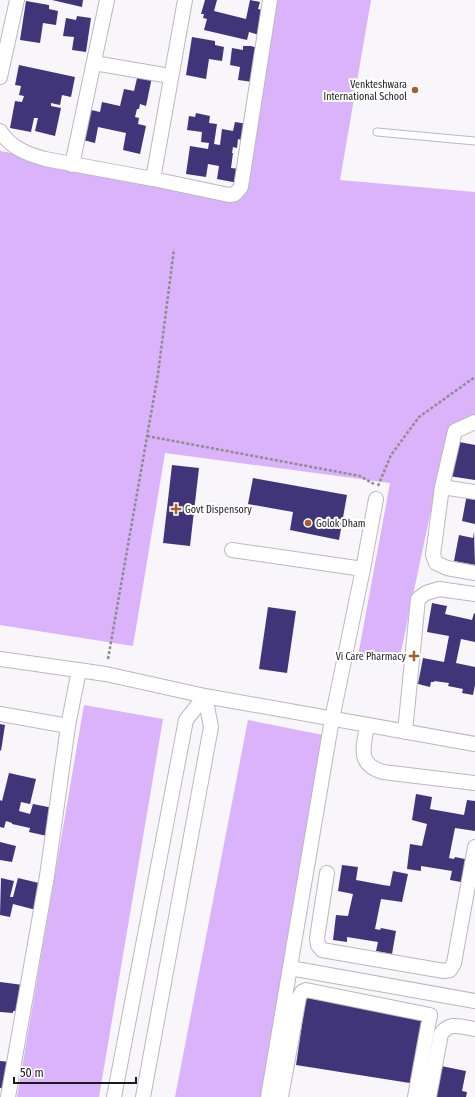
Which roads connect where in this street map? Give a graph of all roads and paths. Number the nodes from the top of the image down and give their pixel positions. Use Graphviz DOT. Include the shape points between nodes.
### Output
graph roads {
  1 [pos="17,0"];
  2 [pos="108,0"];
  3 [pos="184,0"];
  4 [pos="270,0"];
  5 [pos="94,63"];
  6 [pos="170,76"];
  7 [pos="0,77"];
  8 [pos="0,131"];
  9 [pos="377,132"];
  10 [pos="475,141"];
  11 [pos="72,165"];
  12 [pos="153,179"];
  13 [pos="174,249"];
  14 [pos="475,377"];
  15 [pos="475,422"];
  16 [pos="147,436"];
  17 [pos="442,486"];
  18 [pos="377,492"];
  19 [pos="475,492"];
  20 [pos="232,550"];
  21 [pos="363,569"];
  22 [pos="475,573"];
  23 [pos="475,594"];
  24 [pos="0,658"];
  25 [pos="79,670"];
  26 [pos="106,674"];
  27 [pos="205,696"];
  28 [pos="0,714"];
  29 [pos="332,719"];
  30 [pos="367,725"];
  31 [pos="68,726"];
  32 [pos="405,732"];
  33 [pos="475,744"];
  34 [pos="475,783"];
  35 [pos="475,847"];
  36 [pos="328,873"];
  37 [pos="290,968"];
  38 [pos="432,993"];
  39 [pos="475,1001"];
  40 [pos="430,1015"];
  41 [pos="475,1029"];
  42 [pos="8,1097"];
  43 [pos="114,1097"];
  44 [pos="143,1097"];
  45 [pos="268,1097"];
  46 [pos="281,1097"];
  47 [pos="415,1097"];
  48 [pos="429,1097"];
  1 -- 7 [label="street"];
  2 -- 5 [label="street"];
  3 -- 6 [label="street"];
  4 -- 12 [label="street" via="241,187 235,194 229,195"];
  5 -- 6 [label="street"];
  5 -- 11 [label="street"];
  6 -- 12 [label="street"];
  8 -- 11 [label="street" via="6,140 30,155"];
  9 -- 10 [label="lane"];
  11 -- 12 [label="street"];
  13 -- 16 [label="path" via="158,374"];
  14 -- 18 [label="path" via="419,417 391,455"];
  15 -- 17 [label="street" via="455,432"];
  16 -- 18 [label="path" via="360,476"];
  16 -- 26 [label="path"];
  17 -- 19 [label="street"];
  17 -- 22 [label="street" via="433,555 436,563 447,568"];
  18 -- 21 [label="street"];
  20 -- 21 [label="street"];
  21 -- 29 [label="street"];
  23 -- 32 [label="street" via="439,589 418,599"];
  24 -- 25 [label="street"];
  25 -- 26 [label="street"];
  25 -- 31 [label="street"];
  26 -- 27 [label="street"];
  27 -- 29 [label="street"];
  27 -- 43 [label="street" via="186,720"];
  27 -- 44 [label="street" via="211,727"];
  28 -- 31 [label="street"];
  29 -- 30 [label="street"];
  29 -- 37 [label="street"];
  30 -- 32 [label="street"];
  30 -- 34 [label="street" via="364,757 373,769"];
  31 -- 42 [label="street" via="47,876"];
  32 -- 33 [label="street"];
  35 -- 36 [label="street" via="454,963 450,970 444,972 322,950 317,938"];
  37 -- 38 [label="street"];
  37 -- 45 [label="street"];
  38 -- 39 [label="street"];
  38 -- 40 [label="street"];
  40 -- 46 [label="street" via="306,990 302,992"];
  40 -- 47 [label="street"];
  41 -- 48 [label="street" via="452,1025 441,1034"];
}
